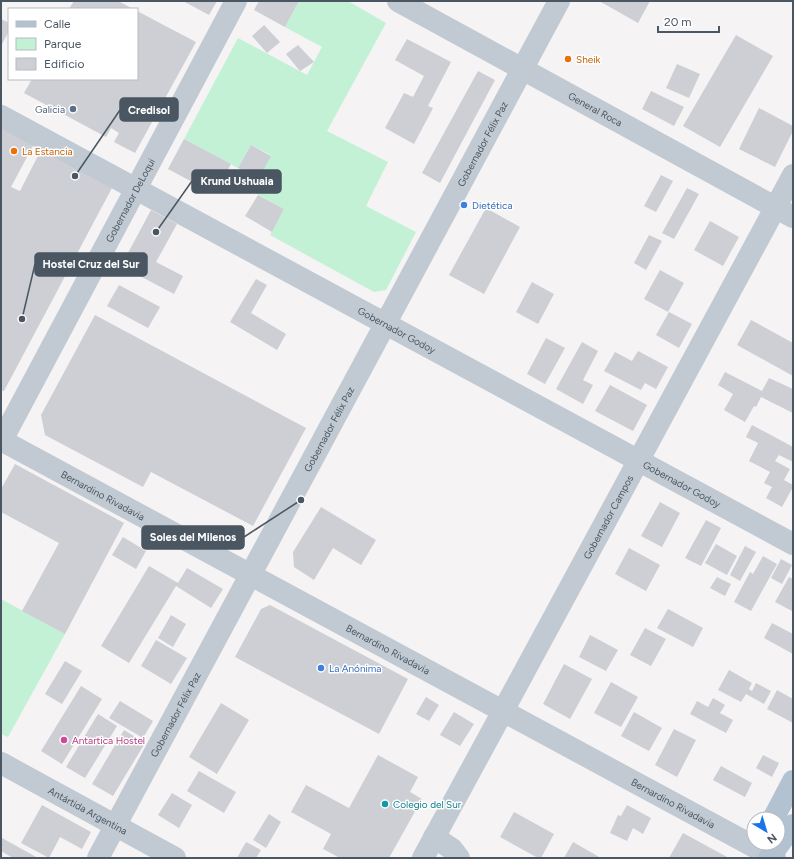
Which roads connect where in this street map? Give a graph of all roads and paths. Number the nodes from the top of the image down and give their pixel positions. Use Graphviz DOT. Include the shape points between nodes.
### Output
graph roads {
  1 [pos="236,1"];
  2 [pos="398,1"];
  3 [pos="560,1"];
  4 [pos="522,69"];
  5 [pos="1,116"];
  6 [pos="793,175"];
  7 [pos="136,189"];
  8 [pos="784,213"];
  9 [pos="385,324"];
  10 [pos="1,441"];
  11 [pos="639,461"];
  12 [pos="793,544"];
  13 [pos="251,574"];
  14 [pos="503,711"];
  15 [pos="1,763"];
  16 [pos="793,781"];
  17 [pos="777,811"];
  18 [pos="793,825"];
  19 [pos="116,826"];
  20 [pos="434,837"];
  21 [pos="771,854"];
  22 [pos="98,858"];
  23 [pos="175,858"];
  24 [pos="423,858"];
  25 [pos="459,858"];
  1 -- 7 [label="street, Gobernador DeLoqui"];
  2 -- 4 [label="street, General Roca"];
  3 -- 4 [label="street, Gobernador Félix Paz"];
  4 -- 8 [label="street, General Roca"];
  4 -- 9 [label="street, Gobernador Félix Paz"];
  5 -- 7 [label="street, Gobernador Godoy"];
  6 -- 8 [label="street, Gobernador Campos"];
  7 -- 9 [label="street, Gobernador Godoy"];
  7 -- 10 [label="street, Gobernador DeLoqui"];
  8 -- 11 [label="street, Gobernador Campos"];
  9 -- 11 [label="street, Gobernador Godoy"];
  9 -- 13 [label="street, Gobernador Félix Paz"];
  10 -- 13 [label="street, Bernardino Rivadavia"];
  11 -- 12 [label="street, Gobernador Godoy"];
  11 -- 14 [label="street, Gobernador Campos"];
  13 -- 14 [label="street, Bernardino Rivadavia"];
  13 -- 19 [label="street, Gobernador Félix Paz"];
  14 -- 20 [label="street, Gobernador Campos"];
  14 -- 21 [label="street, Bernardino Rivadavia"];
  15 -- 19 [label="street, Antártida Argentina"];
  16 -- 17 [label="main road"];
  18 -- 21 [label="main road"];
  19 -- 22 [label="street, Gobernador Félix Paz"];
  19 -- 23 [label="street, Antártida Argentina"];
  20 -- 24 [label="street, Gobernador Campos"];
  20 -- 25 [label="street" via="452,849"];
}
